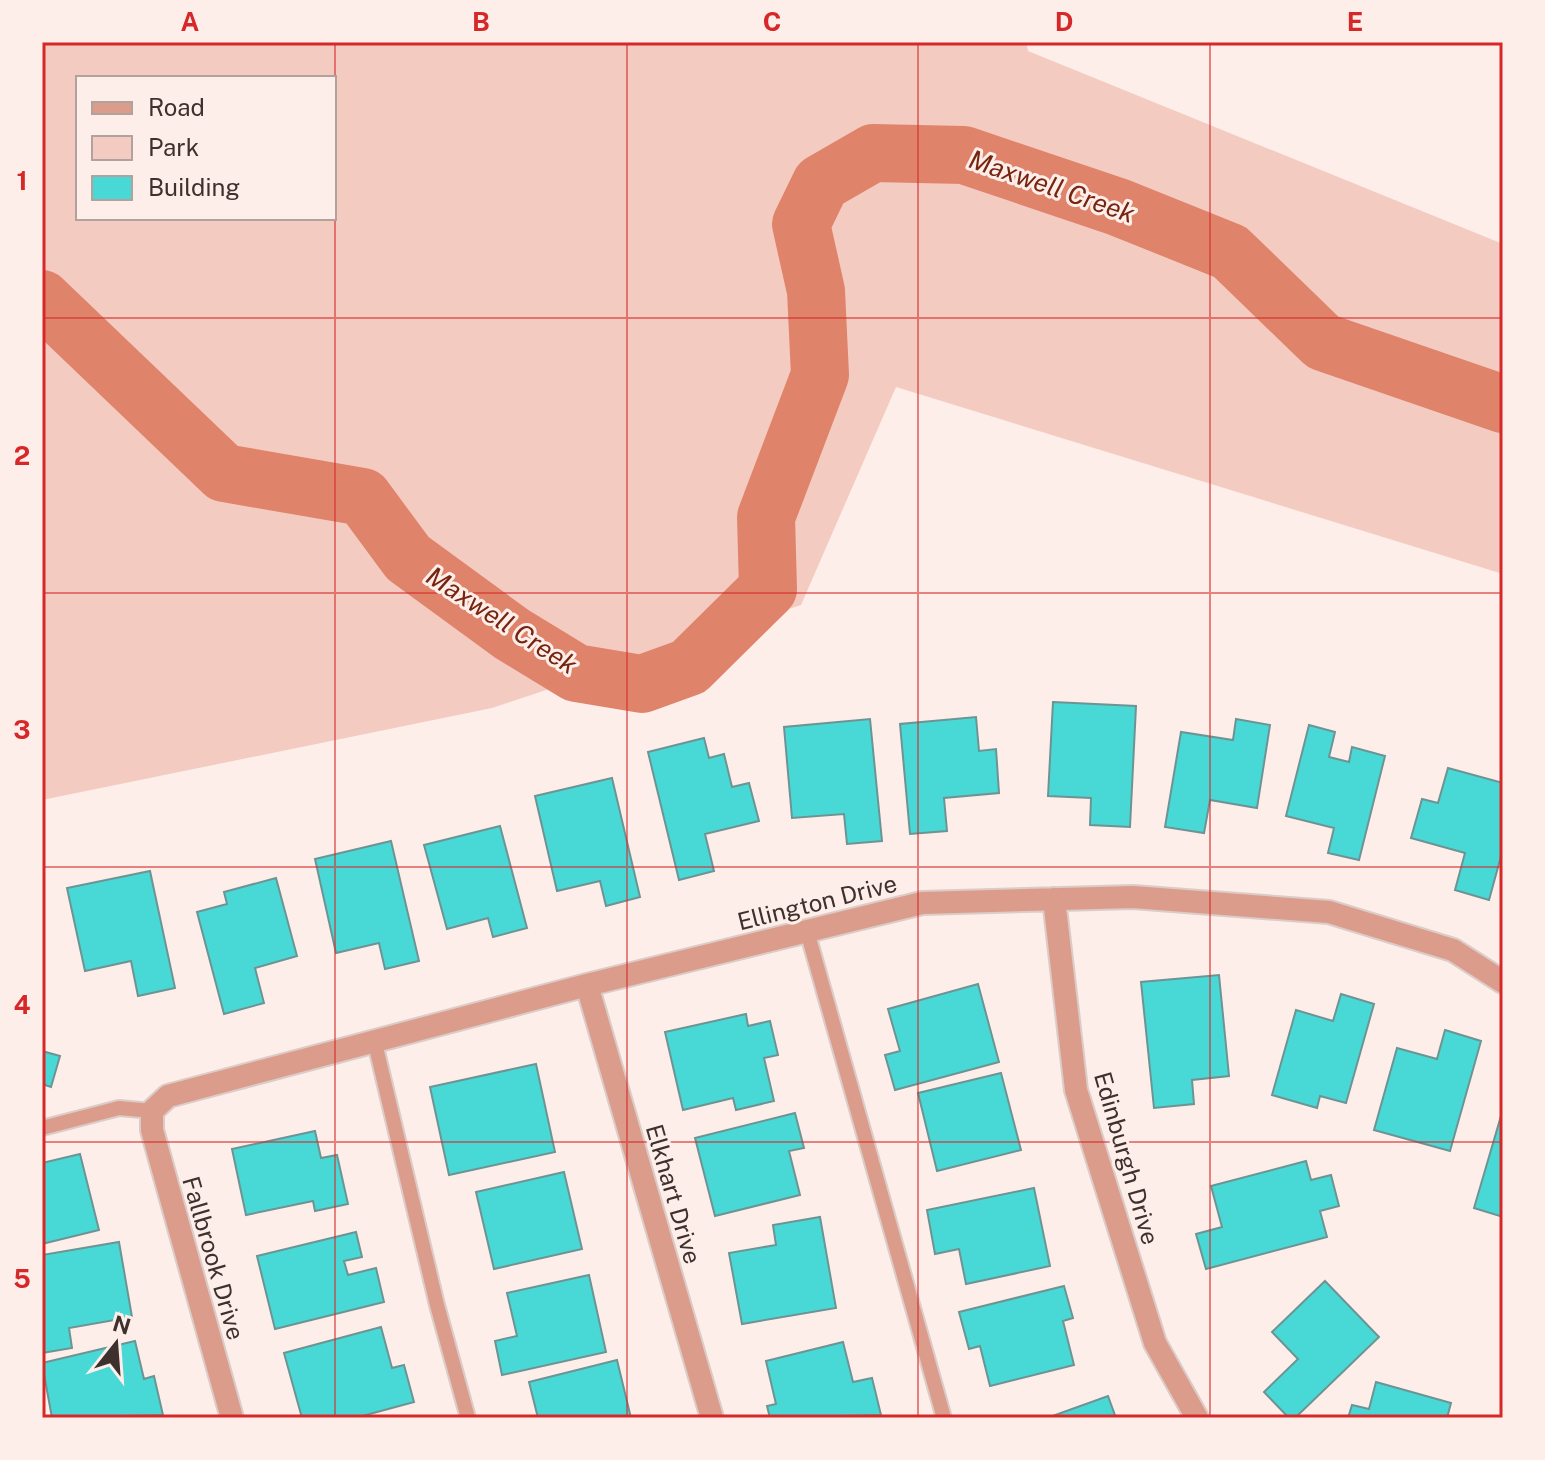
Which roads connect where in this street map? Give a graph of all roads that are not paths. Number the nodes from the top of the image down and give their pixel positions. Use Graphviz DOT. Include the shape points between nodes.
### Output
graph roads {
  1 [pos="1054,899"];
  2 [pos="807,931"];
  3 [pos="1503,982"];
  4 [pos="587,985"];
  5 [pos="375,1043"];
  6 [pos="152,1111"];
  7 [pos="42,1128"];
  8 [pos="232,1418"];
  9 [pos="468,1418"];
  10 [pos="712,1418"];
  11 [pos="944,1418"];
  12 [pos="1197,1418"];
  1 -- 2 [label="street, Ellington Drive" via="922,903"];
  1 -- 3 [label="street, Ellington Drive" via="1133,897 1329,912 1453,950"];
  1 -- 12 [label="street, Edinburgh Drive" via="1076,1090 1155,1343"];
  2 -- 4 [label="street, Ellington Drive"];
  2 -- 11 [label="lane"];
  4 -- 5 [label="street, Ellington Drive"];
  4 -- 10 [label="street, Elkhart Drive"];
  5 -- 6 [label="street, Ellington Drive" via="168,1096"];
  5 -- 9 [label="lane"];
  6 -- 7 [label="lane" via="119,1108"];
  6 -- 8 [label="street, Fallbrook Drive" via="152,1130"];
}
